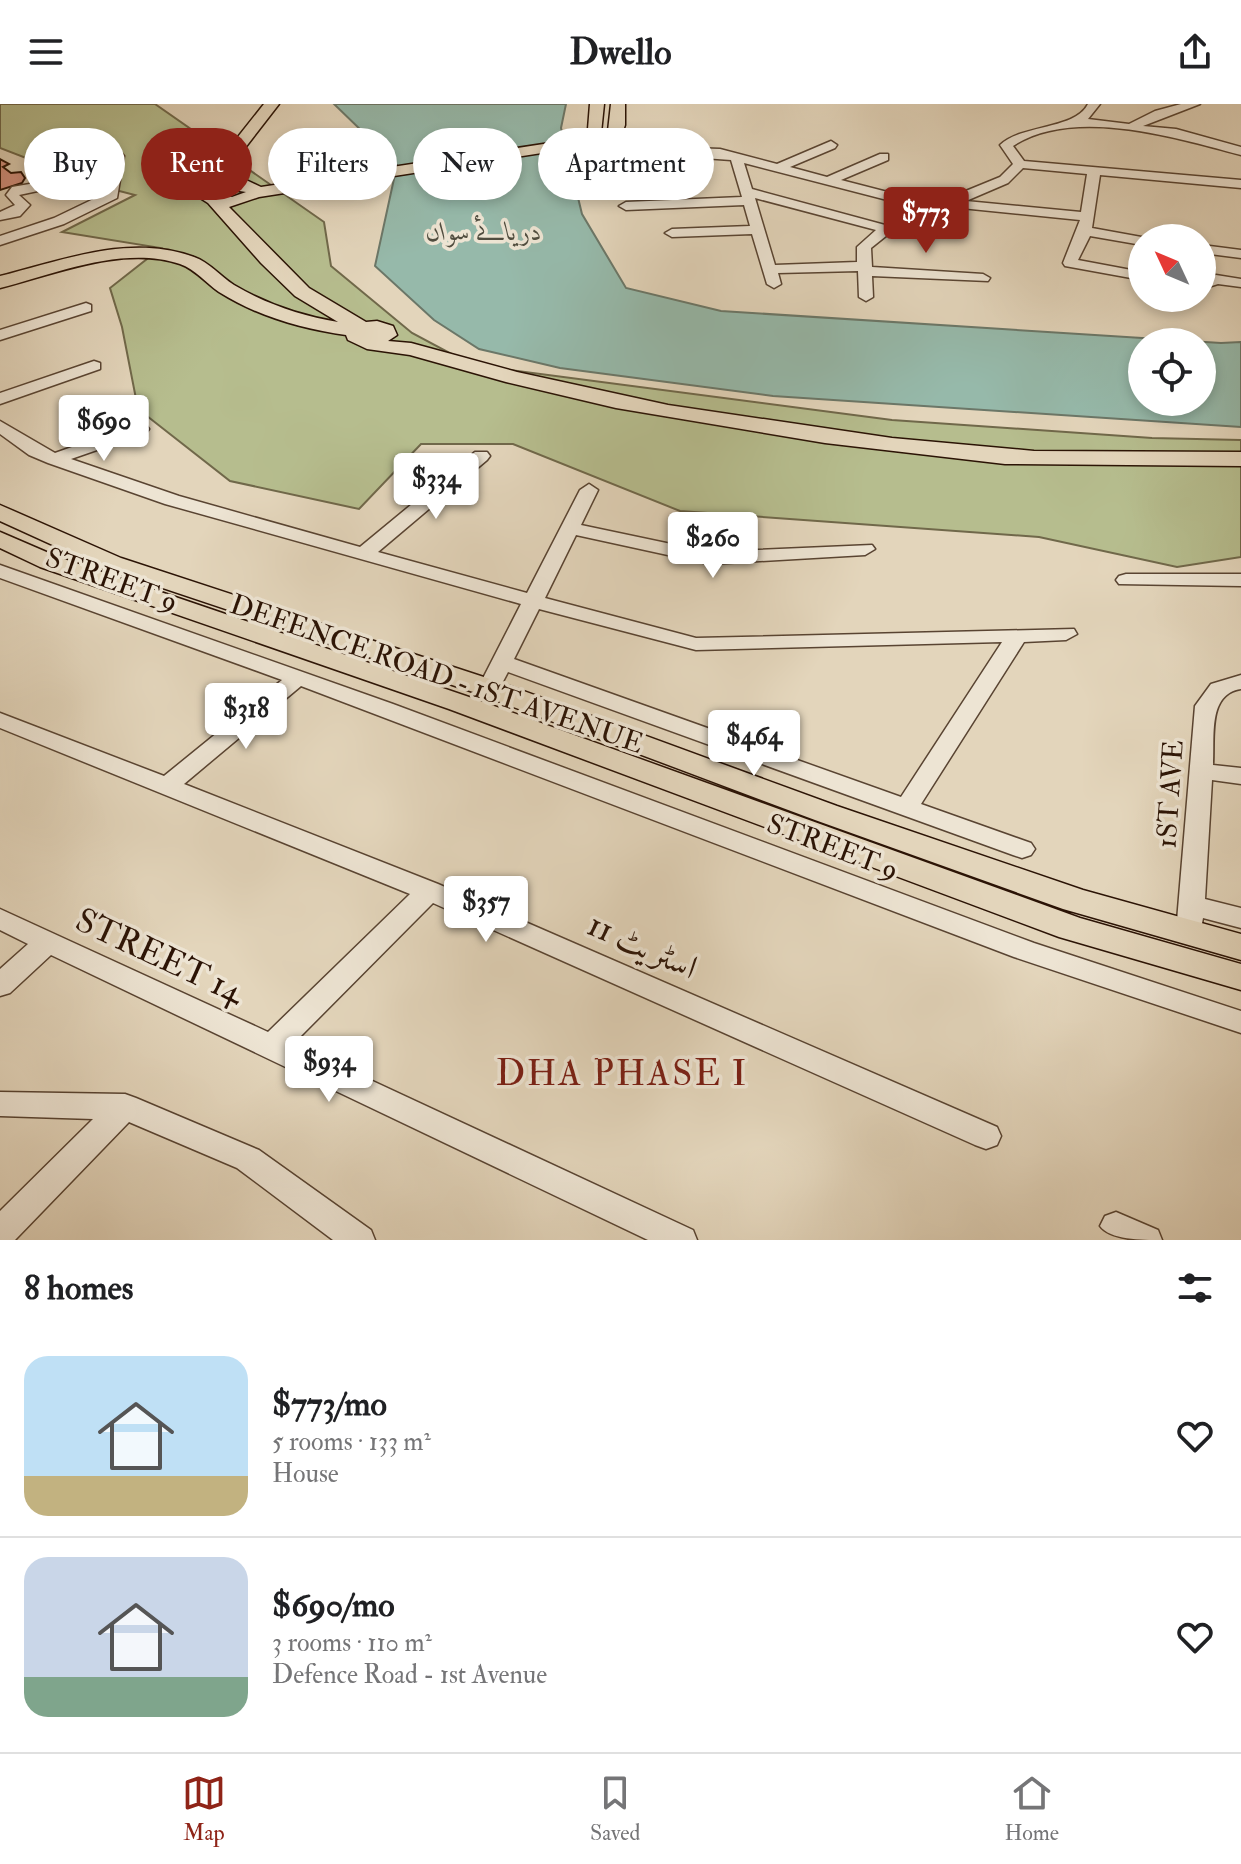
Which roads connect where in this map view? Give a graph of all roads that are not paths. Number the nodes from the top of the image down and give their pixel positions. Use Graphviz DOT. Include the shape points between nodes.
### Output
graph roads {
  1 [pos="272,104"];
  2 [pos="284,104"];
  3 [pos="597,104"];
  4 [pos="618,104"];
  5 [pos="1094,104"];
  6 [pos="1194,104"];
  7 [pos="1074,121"];
  8 [pos="1132,126"];
  9 [pos="595,128"];
  10 [pos="617,128"];
  11 [pos="252,129"];
  12 [pos="252,143"];
  13 [pos="831,145"];
  14 [pos="538,147"];
  15 [pos="1241,151"];
  16 [pos="714,154"];
  17 [pos="736,156"];
  18 [pos="884,157"];
  19 [pos="1020,164"];
  20 [pos="778,168"];
  21 [pos="1094,171"];
  22 [pos="829,181"];
  23 [pos="1241,184"];
  24 [pos="24,189"];
  25 [pos="252,189"];
  26 [pos="748,196"];
  27 [pos="102,200"];
  28 [pos="218,200"];
  29 [pos="250,200"];
  30 [pos="626,206"];
  31 [pos="943,206"];
  32 [pos="0,216"];
  33 [pos="1086,224"];
  34 [pos="886,229"];
  35 [pos="758,230"];
  36 [pos="672,233"];
  37 [pos="1128,237"];
  38 [pos="0,241"];
  39 [pos="1216,251"];
  40 [pos="1241,254"];
  41 [pos="947,268"];
  42 [pos="866,269"];
  43 [pos="1128,273"];
  44 [pos="983,278"];
  45 [pos="1216,279"];
  46 [pos="1241,283"];
  47 [pos="0,285"];
  48 [pos="948,296"];
  49 [pos="866,297"];
  50 [pos="86,308"];
  51 [pos="369,333"];
  52 [pos="0,335"];
  53 [pos="94,366"];
  54 [pos="0,399"];
  55 [pos="0,426"];
  56 [pos="140,429"];
  57 [pos="481,456"];
  58 [pos="54,459"];
  59 [pos="1241,459"];
  60 [pos="589,490"];
  61 [pos="0,512"];
  62 [pos="568,528"];
  63 [pos="0,539"];
  64 [pos="865,549"];
  65 [pos="363,554"];
  66 [pos="0,571"];
  67 [pos="1126,580"];
  68 [pos="1241,580"];
  69 [pos="532,601"];
  70 [pos="1066,634"];
  71 [pos="1017,635"];
  72 [pos="371,661"];
  73 [pos="496,675"];
  74 [pos="297,678"];
  75 [pos="1241,682"];
  76 [pos="0,720"];
  77 [pos="1201,771"];
  78 [pos="1241,776"];
  79 [pos="165,788"];
  80 [pos="906,808"];
  81 [pos="1022,849"];
  82 [pos="429,891"];
  83 [pos="1241,918"];
  84 [pos="0,919"];
  85 [pos="1190,919"];
  86 [pos="47,942"];
  87 [pos="1241,947"];
  88 [pos="1241,977"];
  89 [pos="0,985"];
  90 [pos="1241,1022"];
  91 [pos="272,1047"];
  92 [pos="0,1104"];
  93 [pos="125,1107"];
  94 [pos="986,1136"];
  95 [pos="1116,1226"];
  96 [pos="0,1233"];
  97 [pos="359,1240"];
  98 [pos="681,1240"];
  99 [pos="1146,1240"];
  1 -- 11 [label="main road"];
  2 -- 12 [label="main road"];
  3 -- 9 [label="main road"];
  4 -- 10 [label="main road"];
  5 -- 7 [label="street"];
  6 -- 8 [label="street"];
  7 -- 8 [label="street"];
  7 -- 19 [label="street" via="1006,145"];
  8 -- 15 [label="street"];
  13 -- 20 [label="street"];
  14 -- 25 [label="main road"];
  16 -- 17 [label="street"];
  17 -- 20 [label="street"];
  17 -- 26 [label="street"];
  18 -- 22 [label="street"];
  19 -- 21 [label="street"];
  19 -- 31 [label="street" via="1004,180"];
  20 -- 22 [label="street"];
  21 -- 23 [label="street"];
  21 -- 33 [label="street"];
  22 -- 31 [label="street"];
  24 -- 32 [label="street" via="12,195 23,205"];
  26 -- 30 [label="street"];
  26 -- 34 [label="street"];
  26 -- 35 [label="street"];
  27 -- 38 [label="street"];
  28 -- 51 [label="main road" via="302,292"];
  29 -- 51 [label="main road" via="253,221 270,246"];
  31 -- 33 [label="street"];
  31 -- 34 [label="street"];
  33 -- 37 [label="street"];
  33 -- 43 [label="street" via="1070,263"];
  34 -- 42 [label="street" via="864,247"];
  35 -- 36 [label="street"];
  35 -- 42 [label="street" via="772,276"];
  39 -- 40 [label="street"];
  41 -- 42 [label="street"];
  41 -- 44 [label="street"];
  41 -- 48 [label="street"];
  42 -- 49 [label="street"];
  45 -- 46 [label="street"];
  47 -- 51 [label="main road" via="116,261 156,261 189,274 221,300 268,322 290,329"];
  50 -- 52 [label="street"];
  51 -- 59 [label="main road" via="393,349 411,349 522,382 768,428 1004,457"];
  53 -- 54 [label="street"];
  55 -- 58 [label="street"];
  56 -- 58 [label="street"];
  57 -- 65 [label="street"];
  58 -- 65 [label="street" via="172,500"];
  60 -- 62 [label="street"];
  61 -- 72 [label="main road, DEFENCE ROAD - 1ST AVENUE" via="112,563"];
  62 -- 64 [label="street" via="709,558"];
  62 -- 69 [label="street"];
  63 -- 72 [label="main road" via="49,562"];
  65 -- 69 [label="street"];
  66 -- 74 [label="street, STREET 9"];
  67 -- 68 [label="street"];
  69 -- 71 [label="street" via="696,644"];
  69 -- 73 [label="street"];
  70 -- 71 [label="street"];
  71 -- 80 [label="street"];
  72 -- 73 [label="main road, DEFENCE ROAD - 1ST AVENUE"];
  72 -- 88 [label="main road" via="1071,928"];
  73 -- 80 [label="street"];
  73 -- 85 [label="main road, DEFENCE ROAD - 1ST AVENUE" via="826,813 1075,900"];
  74 -- 79 [label="street"];
  74 -- 90 [label="street, STREET 9" via="1024,950"];
  75 -- 77 [label="street, 1ST AVE" via="1210,695"];
  76 -- 79 [label="street, اسٹریٹ 11"];
  77 -- 78 [label="street"];
  77 -- 85 [label="street, 1ST AVE"];
  79 -- 82 [label="street, اسٹریٹ 11"];
  80 -- 81 [label="street"];
  82 -- 91 [label="street"];
  82 -- 94 [label="street, اسٹریٹ 11"];
  83 -- 85 [label="street"];
  84 -- 86 [label="street, STREET 14"];
  85 -- 87 [label="main road, DEFENCE ROAD - 1ST AVENUE"];
  86 -- 89 [label="street"];
  86 -- 91 [label="street, STREET 14"];
  91 -- 98 [label="street, STREET 14"];
  92 -- 93 [label="street"];
  93 -- 96 [label="street"];
  93 -- 97 [label="street" via="248,1159"];
  95 -- 99 [label="street"];
}
